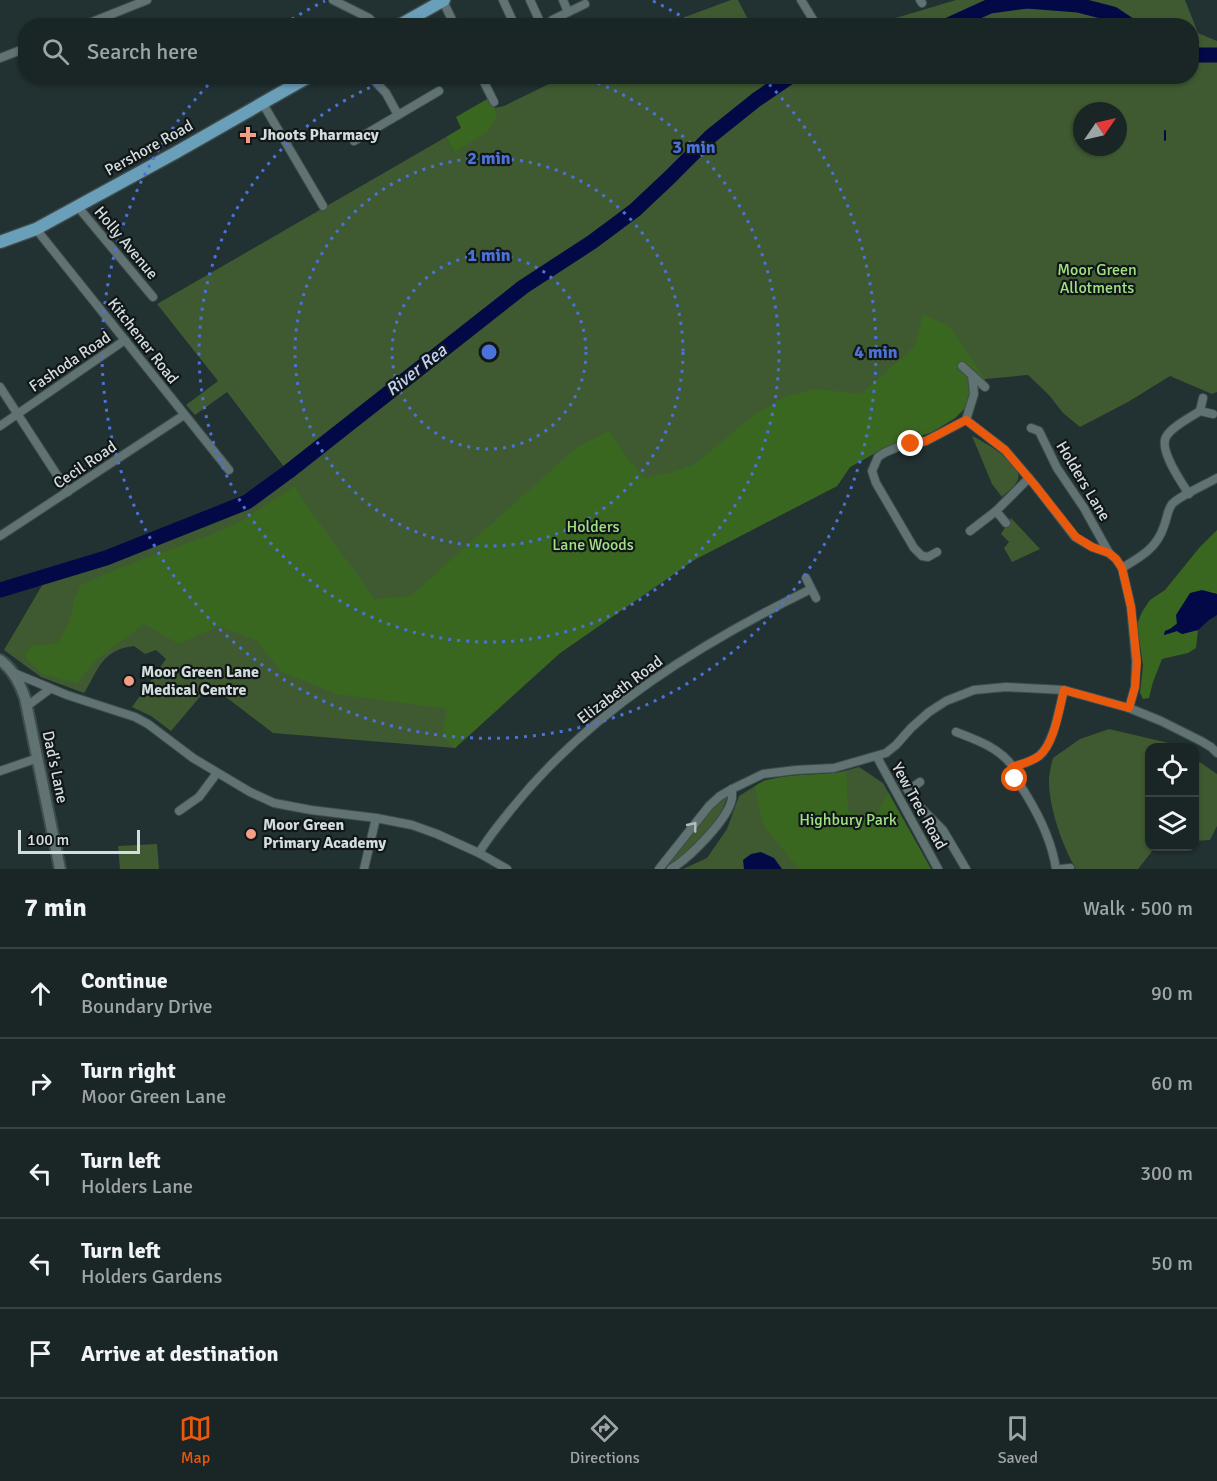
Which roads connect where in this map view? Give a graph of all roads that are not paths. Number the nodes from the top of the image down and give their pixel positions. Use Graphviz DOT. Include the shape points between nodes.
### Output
graph roads {
  1 [pos="147,0"];
  2 [pos="333,0"];
  3 [pos="443,0"];
  4 [pos="503,0"];
  5 [pos="530,0"];
  6 [pos="563,0"];
  7 [pos="801,0"];
  8 [pos="585,4"];
  9 [pos="568,12"];
  10 [pos="102,18"];
  11 [pos="369,18"];
  12 [pos="412,18"];
  13 [pos="451,18"];
  14 [pos="511,18"];
  15 [pos="538,18"];
  16 [pos="556,18"];
  17 [pos="812,18"];
  18 [pos="18,51"];
  19 [pos="0,58"];
  20 [pos="297,84"];
  21 [pos="378,84"];
  22 [pos="485,84"];
  23 [pos="440,91"];
  24 [pos="494,102"];
  25 [pos="263,104"];
  26 [pos="398,115"];
  27 [pos="354,141"];
  28 [pos="323,206"];
  29 [pos="78,207"];
  30 [pos="36,229"];
  31 [pos="0,242"];
  32 [pos="153,297"];
  33 [pos="125,340"];
  34 [pos="962,366"];
  35 [pos="972,375"];
  36 [pos="0,387"];
  37 [pos="985,387"];
  38 [pos="1203,398"];
  39 [pos="1200,411"];
  40 [pos="18,414"];
  41 [pos="1213,414"];
  42 [pos="184,415"];
  43 [pos="966,420"];
  44 [pos="0,426"];
  45 [pos="1031,428"];
  46 [pos="229,470"];
  47 [pos="1029,478"];
  48 [pos="1217,478"];
  49 [pos="68,492"];
  50 [pos="1188,494"];
  51 [pos="996,512"];
  52 [pos="1006,523"];
  53 [pos="970,531"];
  54 [pos="0,536"];
  55 [pos="937,552"];
  56 [pos="1109,553"];
  57 [pos="1122,568"];
  58 [pos="806,578"];
  59 [pos="811,589"];
  60 [pos="816,598"];
  61 [pos="0,660"];
  62 [pos="14,673"];
  63 [pos="50,689"];
  64 [pos="1064,690"];
  65 [pos="27,706"];
  66 [pos="1129,708"];
  67 [pos="956,732"];
  68 [pos="1217,753"];
  69 [pos="877,757"];
  70 [pos="38,758"];
  71 [pos="1012,767"];
  72 [pos="0,771"];
  73 [pos="217,773"];
  74 [pos="902,781"];
  75 [pos="920,782"];
  76 [pos="732,789"];
  77 [pos="909,790"];
  78 [pos="179,811"];
  79 [pos="376,818"];
  80 [pos="479,853"];
  81 [pos="57,868"];
  82 [pos="1070,868"];
  83 [pos="364,869"];
  84 [pos="507,869"];
  85 [pos="659,869"];
  86 [pos="672,869"];
  87 [pos="938,869"];
  88 [pos="966,869"];
  89 [pos="1056,869"];
  90 [pos="1061,869"];
  1 -- 10 [label="street"];
  2 -- 11 [label="street"];
  3 -- 12 [label="main road"];
  3 -- 13 [label="street"];
  4 -- 14 [label="street"];
  5 -- 15 [label="street"];
  6 -- 9 [label="street"];
  7 -- 17 [label="street"];
  8 -- 9 [label="street"];
  9 -- 16 [label="street"];
  18 -- 19 [label="street"];
  20 -- 25 [label="main road, Pershore Road"];
  21 -- 26 [label="street"];
  22 -- 24 [label="street"];
  23 -- 26 [label="street"];
  25 -- 28 [label="street"];
  25 -- 29 [label="main road, Pershore Road"];
  26 -- 27 [label="street"];
  29 -- 30 [label="main road, Pershore Road"];
  29 -- 32 [label="street, Holly Avenue"];
  30 -- 31 [label="main road, Pershore Road"];
  30 -- 33 [label="street, Kitchener Road"];
  33 -- 40 [label="street, Fashoda Road"];
  33 -- 42 [label="street, Kitchener Road"];
  34 -- 35 [label="street"];
  35 -- 37 [label="street"];
  35 -- 43 [label="street" via="974,394"];
  36 -- 40 [label="street"];
  38 -- 39 [label="street"];
  39 -- 41 [label="street"];
  39 -- 50 [label="street" via="1171,431 1164,444"];
  40 -- 44 [label="street, Fashoda Road"];
  40 -- 49 [label="street"];
  42 -- 46 [label="street, Kitchener Road"];
  42 -- 49 [label="street, Cecil Road"];
  43 -- 47 [label="street, Holders Lane" via="1005,450"];
  43 -- 55 [label="street" via="926,441 884,453 872,471 914,548 922,556"];
  45 -- 56 [label="street, Holders Lane" via="1039,431"];
  47 -- 51 [label="street"];
  47 -- 56 [label="street, Holders Lane" via="1076,537"];
  48 -- 50 [label="street"];
  49 -- 54 [label="street, Cecil Road"];
  50 -- 57 [label="street" via="1172,505 1151,549"];
  51 -- 52 [label="street"];
  51 -- 53 [label="street"];
  56 -- 57 [label="street, Holders Lane"];
  57 -- 66 [label="street, Holders Lane" via="1137,662"];
  58 -- 59 [label="street"];
  59 -- 60 [label="street"];
  59 -- 80 [label="street, Elizabeth Road" via="707,644 615,708 532,784"];
  61 -- 62 [label="street"];
  62 -- 63 [label="street"];
  62 -- 65 [label="street, Dad's Lane"];
  63 -- 65 [label="street"];
  63 -- 73 [label="street" via="135,717"];
  64 -- 66 [label="street"];
  64 -- 69 [label="street" via="1006,687 961,694 929,712 896,745"];
  64 -- 71 [label="street" via="1046,748 1039,756"];
  65 -- 70 [label="street, Dad's Lane"];
  66 -- 68 [label="street"];
  67 -- 71 [label="street" via="968,732 996,749"];
  69 -- 76 [label="street" via="834,768 763,774"];
  69 -- 87 [label="street, Yew Tree Road"];
  70 -- 72 [label="street"];
  70 -- 81 [label="street, Dad's Lane"];
  71 -- 89 [label="street" via="1015,779 1043,825"];
  73 -- 78 [label="street" via="200,797"];
  73 -- 79 [label="street" via="274,803"];
  74 -- 77 [label="street"];
  75 -- 77 [label="street"];
  85 -- 76 [label="street, one-way" via="709,806"];
  76 -- 86 [label="street" via="732,799 722,820"];
  77 -- 88 [label="street" via="916,803 943,830"];
  79 -- 80 [label="street" via="412,825"];
  79 -- 83 [label="street"];
  80 -- 84 [label="street"];
  82 -- 90 [label="street"];
}
